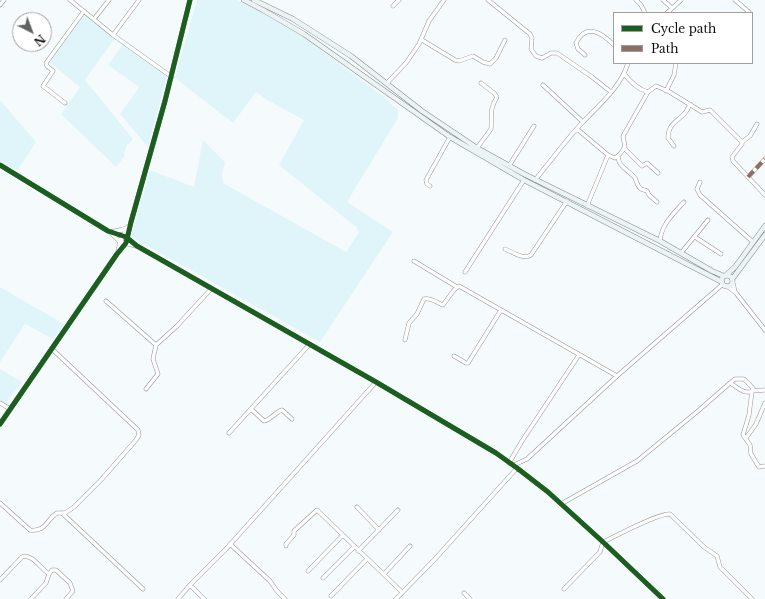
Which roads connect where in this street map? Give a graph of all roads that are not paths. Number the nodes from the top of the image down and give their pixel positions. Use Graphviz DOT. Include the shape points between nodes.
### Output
graph roads {
  1 [pos="4,0"];
  2 [pos="70,0"];
  3 [pos="79,0"];
  4 [pos="108,0"];
  5 [pos="138,0"];
  6 [pos="190,0"];
  7 [pos="244,0"];
  8 [pos="399,0"];
  9 [pos="444,0"];
  10 [pos="488,0"];
  11 [pos="636,0"];
  12 [pos="663,0"];
  13 [pos="681,0"];
  14 [pos="736,0"];
  15 [pos="255,1"];
  16 [pos="75,4"];
  17 [pos="0,5"];
  18 [pos="393,6"];
  19 [pos="672,8"];
  20 [pos="84,11"];
  21 [pos="644,12"];
  22 [pos="668,12"];
  23 [pos="749,12"];
  24 [pos="94,19"];
  25 [pos="113,35"];
  26 [pos="422,40"];
  27 [pos="504,40"];
  28 [pos="613,44"];
  29 [pos="585,55"];
  30 [pos="628,64"];
  31 [pos="676,64"];
  32 [pos="624,74"];
  33 [pos="172,77"];
  34 [pos="387,83"];
  35 [pos="481,83"];
  36 [pos="543,86"];
  37 [pos="666,91"];
  38 [pos="611,92"];
  39 [pos="648,92"];
  40 [pos="65,103"];
  41 [pos="690,104"];
  42 [pos="582,122"];
  43 [pos="757,124"];
  44 [pos="534,126"];
  45 [pos="577,129"];
  46 [pos="450,138"];
  47 [pos="742,142"];
  48 [pos="674,146"];
  49 [pos="478,148"];
  50 [pos="624,148"];
  51 [pos="608,155"];
  52 [pos="618,156"];
  53 [pos="765,159"];
  54 [pos="0,165"];
  55 [pos="509,166"];
  56 [pos="658,173"];
  57 [pos="748,177"];
  58 [pos="524,180"];
  59 [pos="535,180"];
  60 [pos="700,182"];
  61 [pos="430,186"];
  62 [pos="765,195"];
  63 [pos="566,201"];
  64 [pos="657,202"];
  65 [pos="684,202"];
  66 [pos="587,206"];
  67 [pos="708,220"];
  68 [pos="130,224"];
  69 [pos="765,226"];
  70 [pos="110,231"];
  71 [pos="765,235"];
  72 [pos="125,237"];
  73 [pos="695,237"];
  74 [pos="660,241"];
  75 [pos="120,242"];
  76 [pos="753,242"];
  77 [pos="126,244"];
  78 [pos="137,246"];
  79 [pos="505,249"];
  80 [pos="681,253"];
  81 [pos="117,254"];
  82 [pos="721,254"];
  83 [pos="414,260"];
  84 [pos="466,272"];
  85 [pos="725,275"];
  86 [pos="733,281"];
  87 [pos="724,284"];
  88 [pos="458,286"];
  89 [pos="211,289"];
  90 [pos="736,293"];
  91 [pos="106,301"];
  92 [pos="501,310"];
  93 [pos="765,330"];
  94 [pos="405,340"];
  95 [pos="156,344"];
  96 [pos="309,345"];
  97 [pos="52,349"];
  98 [pos="579,355"];
  99 [pos="454,356"];
  100 [pos="617,376"];
  101 [pos="376,382"];
  102 [pos="730,383"];
  103 [pos="146,389"];
  104 [pos="765,390"];
  105 [pos="752,391"];
  106 [pos="0,403"];
  107 [pos="765,403"];
  108 [pos="10,409"];
  109 [pos="251,409"];
  110 [pos="292,419"];
  111 [pos="0,424"];
  112 [pos="229,433"];
  113 [pos="746,438"];
  114 [pos="510,463"];
  115 [pos="515,466"];
  116 [pos="765,466"];
  117 [pos="0,503"];
  118 [pos="561,504"];
  119 [pos="357,507"];
  120 [pos="398,510"];
  121 [pos="62,513"];
  122 [pos="379,530"];
  123 [pos="343,535"];
  124 [pos="603,542"];
  125 [pos="230,544"];
  126 [pos="286,546"];
  127 [pos="410,546"];
  128 [pos="354,547"];
  129 [pos="358,551"];
  130 [pos="367,559"];
  131 [pos="308,571"];
  132 [pos="49,574"];
  133 [pos="384,574"];
  134 [pos="323,578"];
  135 [pos="0,580"];
  136 [pos="190,585"];
  137 [pos="143,589"];
  138 [pos="564,589"];
  139 [pos="402,592"];
  140 [pos="464,593"];
  141 [pos="331,596"];
  142 [pos="31,599"];
  143 [pos="66,599"];
  144 [pos="178,599"];
  145 [pos="204,599"];
  146 [pos="285,599"];
  147 [pos="396,599"];
  148 [pos="470,599"];
  149 [pos="663,599"];
  150 [pos="752,599"];
  1 -- 17 [label="street"];
  2 -- 16 [label="street"];
  3 -- 16 [label="street"];
  4 -- 24 [label="street"];
  5 -- 25 [label="street"];
  6 -- 33 [label="street"];
  7 -- 15 [label="main road"];
  8 -- 18 [label="street"];
  9 -- 26 [label="street" via="429,20"];
  10 -- 38 [label="street" via="530,34 531,49 536,56 542,58 557,53"];
  11 -- 21 [label="street"];
  12 -- 19 [label="street"];
  13 -- 19 [label="street"];
  14 -- 23 [label="street"];
  15 -- 34 [label="main road" via="305,27"];
  15 -- 46 [label="main road"];
  16 -- 20 [label="street"];
  19 -- 22 [label="street"];
  20 -- 24 [label="street"];
  20 -- 40 [label="street" via="46,63 52,72 43,86"];
  24 -- 25 [label="street"];
  25 -- 33 [label="street"];
  26 -- 27 [label="street" via="455,60 473,56 490,64 496,58"];
  26 -- 34 [label="street" via="406,63"];
  28 -- 29 [label="street" via="607,37 589,30 576,44"];
  30 -- 32 [label="street"];
  31 -- 37 [label="street" via="674,75"];
  32 -- 38 [label="street"];
  32 -- 39 [label="street" via="637,87"];
  33 -- 68 [label="street"];
  34 -- 49 [label="main road" via="422,111"];
  35 -- 49 [label="street" via="497,97 490,117 491,129"];
  36 -- 42 [label="street"];
  37 -- 39 [label="street" via="654,86"];
  37 -- 41 [label="street"];
  38 -- 42 [label="street"];
  39 -- 50 [label="street" via="623,136"];
  41 -- 47 [label="street" via="704,112 710,110"];
  41 -- 48 [label="street" via="668,130 668,138"];
  42 -- 45 [label="street"];
  43 -- 47 [label="street" via="750,136"];
  44 -- 55 [label="street"];
  45 -- 51 [label="street"];
  45 -- 59 [label="street"];
  46 -- 58 [label="main road"];
  46 -- 61 [label="street" via="426,180"];
  47 -- 57 [label="street" via="732,159"];
  49 -- 55 [label="main road"];
  50 -- 52 [label="street"];
  50 -- 56 [label="street" via="642,166 647,163"];
  51 -- 52 [label="street" via="615,158"];
  51 -- 66 [label="street"];
  52 -- 64 [label="street" via="621,166 630,173 642,190 648,191"];
  53 -- 57 [label="street"];
  54 -- 70 [label="street"];
  55 -- 59 [label="main road"];
  57 -- 62 [label="street"];
  58 -- 63 [label="main road"];
  58 -- 84 [label="street"];
  59 -- 66 [label="main road"];
  60 -- 76 [label="street" via="700,195"];
  63 -- 79 [label="street" via="531,255 524,257"];
  63 -- 87 [label="main road"];
  65 -- 74 [label="street" via="664,226"];
  66 -- 74 [label="main road"];
  67 -- 73 [label="street"];
  68 -- 70 [label="street" via="124,229"];
  68 -- 72 [label="street"];
  69 -- 76 [label="main road"];
  70 -- 72 [label="street"];
  70 -- 75 [label="street"];
  71 -- 86 [label="main road"];
  72 -- 75 [label="street"];
  72 -- 77 [label="street"];
  72 -- 78 [label="street"];
  73 -- 80 [label="street"];
  73 -- 82 [label="street"];
  74 -- 80 [label="main road"];
  75 -- 77 [label="street"];
  75 -- 81 [label="street"];
  76 -- 85 [label="main road" via="735,267"];
  77 -- 78 [label="street"];
  77 -- 81 [label="street"];
  78 -- 89 [label="street"];
  80 -- 85 [label="main road" via="712,271"];
  81 -- 97 [label="street"];
  83 -- 88 [label="street"];
  85 -- 86 [label="main road" via="731,276"];
  85 -- 87 [label="main road"];
  86 -- 87 [label="main road"];
  86 -- 90 [label="street"];
  87 -- 90 [label="street"];
  87 -- 100 [label="street"];
  88 -- 92 [label="street"];
  88 -- 94 [label="street" via="443,305 424,299 417,314 409,323"];
  89 -- 95 [label="street" via="177,326"];
  89 -- 96 [label="street"];
  90 -- 93 [label="street"];
  91 -- 95 [label="street"];
  92 -- 98 [label="street"];
  92 -- 99 [label="street" via="468,363"];
  95 -- 103 [label="street" via="153,359 158,374"];
  96 -- 101 [label="street"];
  96 -- 109 [label="street"];
  97 -- 108 [label="street"];
  97 -- 121 [label="street" via="139,433 136,440 101,480 74,507"];
  98 -- 100 [label="street"];
  98 -- 114 [label="street"];
  100 -- 115 [label="street" via="526,459"];
  101 -- 114 [label="street"];
  101 -- 125 [label="street"];
  102 -- 105 [label="street" via="743,392"];
  102 -- 105 [label="street" via="735,379 744,379 752,386"];
  102 -- 118 [label="street" via="637,461"];
  104 -- 105 [label="street"];
  105 -- 113 [label="street" via="749,415 742,435"];
  106 -- 108 [label="street"];
  107 -- 113 [label="street" via="756,424"];
  108 -- 111 [label="street"];
  109 -- 110 [label="street" via="264,421 282,410"];
  109 -- 112 [label="street"];
  113 -- 116 [label="street" via="759,467"];
  114 -- 115 [label="street"];
  115 -- 118 [label="street"];
  115 -- 139 [label="street"];
  117 -- 121 [label="street" via="30,530 35,531 42,529 54,515"];
  118 -- 124 [label="street"];
  119 -- 122 [label="street"];
  120 -- 122 [label="street"];
  121 -- 137 [label="street"];
  122 -- 129 [label="street"];
  123 -- 126 [label="street" via="316,510 294,532"];
  123 -- 128 [label="street"];
  123 -- 131 [label="street"];
  124 -- 138 [label="street" via="600,552"];
  124 -- 149 [label="street"];
  124 -- 150 [label="street" via="654,518 670,514 716,556 720,567"];
  125 -- 136 [label="street"];
  125 -- 146 [label="street" via="270,581"];
  127 -- 133 [label="street"];
  128 -- 129 [label="street"];
  128 -- 134 [label="street"];
  129 -- 130 [label="street"];
  130 -- 133 [label="street"];
  130 -- 141 [label="street"];
  132 -- 135 [label="street" via="29,556 24,556"];
  132 -- 142 [label="street" via="46,582"];
  132 -- 143 [label="street" via="56,570 70,583 73,591"];
  133 -- 139 [label="street"];
  136 -- 144 [label="street"];
  136 -- 145 [label="street"];
  139 -- 147 [label="street"];
  140 -- 148 [label="street"];
}
